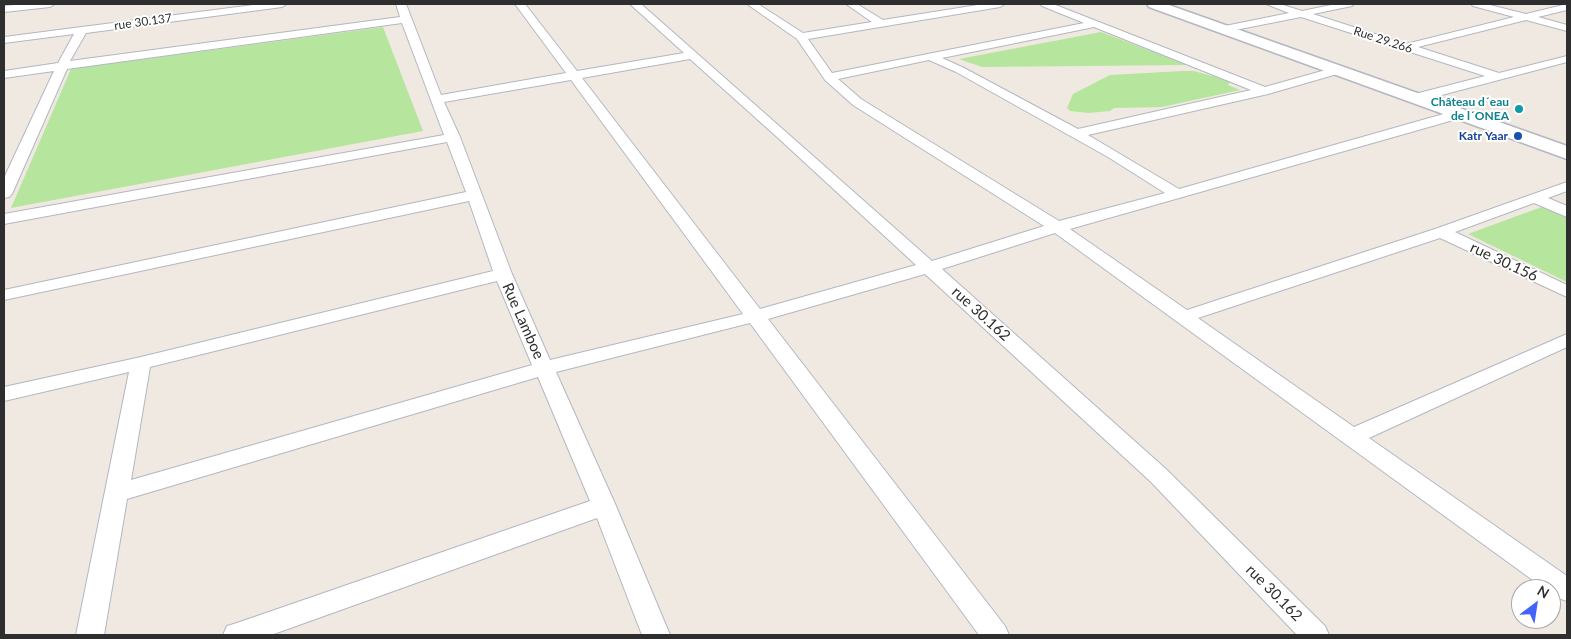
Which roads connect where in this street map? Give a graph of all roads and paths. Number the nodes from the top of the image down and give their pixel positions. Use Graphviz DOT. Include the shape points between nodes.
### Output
graph roads {
  1 [pos="50,4"];
  2 [pos="282,4"];
  3 [pos="520,4"];
  4 [pos="635,4"];
  5 [pos="752,4"];
  6 [pos="851,4"];
  7 [pos="1000,4"];
  8 [pos="1045,4"];
  9 [pos="1154,4"];
  10 [pos="1271,4"];
  11 [pos="1349,4"];
  12 [pos="1476,4"];
  13 [pos="1567,7"];
  14 [pos="4,9"];
  15 [pos="403,12"];
  16 [pos="1301,13"];
  17 [pos="1524,16"];
  18 [pos="880,23"];
  19 [pos="1095,24"];
  20 [pos="1567,28"];
  21 [pos="1226,29"];
  22 [pos="82,30"];
  23 [pos="801,37"];
  24 [pos="4,40"];
  25 [pos="1406,47"];
  26 [pos="692,55"];
  27 [pos="933,58"];
  28 [pos="1567,59"];
  29 [pos="62,66"];
  30 [pos="1340,70"];
  31 [pos="4,74"];
  32 [pos="573,75"];
  33 [pos="1496,76"];
  34 [pos="829,77"];
  35 [pos="1264,91"];
  36 [pos="1415,98"];
  37 [pos="437,99"];
  38 [pos="1459,114"];
  39 [pos="1075,134"];
  40 [pos="453,137"];
  41 [pos="23,153"];
  42 [pos="1567,153"];
  43 [pos="4,156"];
  44 [pos="1567,186"];
  45 [pos="4,194"];
  46 [pos="1177,194"];
  47 [pos="475,196"];
  48 [pos="1534,198"];
  49 [pos="1567,212"];
  50 [pos="4,219"];
  51 [pos="1057,227"];
  52 [pos="1441,232"];
  53 [pos="930,267"];
  54 [pos="502,274"];
  55 [pos="1567,292"];
  56 [pos="4,295"];
  57 [pos="756,316"];
  58 [pos="1184,317"];
  59 [pos="1567,340"];
  60 [pos="141,363"];
  61 [pos="544,368"];
  62 [pos="4,394"];
  63 [pos="1351,437"];
  64 [pos="117,493"];
  65 [pos="604,506"];
  66 [pos="1567,590"];
  67 [pos="90,635"];
  68 [pos="237,635"];
  69 [pos="656,635"];
  70 [pos="995,635"];
  71 [pos="1316,635"];
  1 -- 14 [label="street"];
  2 -- 22 [label="street, rue 30.137"];
  3 -- 32 [label="street"];
  4 -- 26 [label="street, rue 30.162"];
  5 -- 23 [label="street"];
  6 -- 18 [label="street"];
  7 -- 18 [label="street"];
  8 -- 19 [label="street"];
  9 -- 21 [label="street"];
  10 -- 16 [label="street, Rue 29.266"];
  11 -- 16 [label="street"];
  12 -- 17 [label="street"];
  13 -- 17 [label="street"];
  15 -- 29 [label="street"];
  15 -- 37 [label="street, Rue Lamboe"];
  16 -- 21 [label="street"];
  16 -- 25 [label="street, Rue 29.266"];
  17 -- 20 [label="street"];
  17 -- 25 [label="street"];
  18 -- 23 [label="street"];
  19 -- 27 [label="street"];
  19 -- 35 [label="street"];
  21 -- 30 [label="street"];
  22 -- 24 [label="street, rue 30.137"];
  22 -- 29 [label="street"];
  23 -- 34 [label="street"];
  25 -- 33 [label="street, Rue 29.266"];
  26 -- 32 [label="street"];
  26 -- 53 [label="street, rue 30.162"];
  27 -- 34 [label="street"];
  27 -- 39 [label="street"];
  28 -- 33 [label="street"];
  29 -- 31 [label="street"];
  29 -- 41 [label="street"];
  30 -- 35 [label="street"];
  30 -- 36 [label="street"];
  32 -- 37 [label="street"];
  32 -- 57 [label="street"];
  33 -- 36 [label="street"];
  34 -- 51 [label="street" via="857,102"];
  35 -- 39 [label="street"];
  36 -- 38 [label="street"];
  37 -- 40 [label="street, Rue Lamboe"];
  38 -- 42 [label="street"];
  38 -- 46 [label="street"];
  39 -- 46 [label="street"];
  40 -- 47 [label="street, Rue Lamboe"];
  40 -- 50 [label="street"];
  41 -- 43 [label="street"];
  41 -- 45 [label="street"];
  44 -- 48 [label="street"];
  46 -- 51 [label="street"];
  47 -- 54 [label="street, Rue Lamboe"];
  47 -- 56 [label="street"];
  48 -- 49 [label="street"];
  48 -- 52 [label="street"];
  51 -- 53 [label="street"];
  51 -- 58 [label="street"];
  52 -- 55 [label="street, rue 30.156"];
  52 -- 58 [label="street"];
  53 -- 57 [label="street"];
  53 -- 71 [label="street, rue 30.162" via="1158,476"];
  54 -- 60 [label="street"];
  54 -- 61 [label="street, Rue Lamboe"];
  57 -- 61 [label="street"];
  57 -- 70 [label="street"];
  58 -- 63 [label="street"];
  59 -- 63 [label="street"];
  60 -- 62 [label="street"];
  60 -- 64 [label="street"];
  61 -- 64 [label="street"];
  61 -- 65 [label="street, Rue Lamboe"];
  63 -- 66 [label="street"];
  64 -- 67 [label="street"];
  65 -- 68 [label="street"];
  65 -- 69 [label="street, Rue Lamboe"];
}
